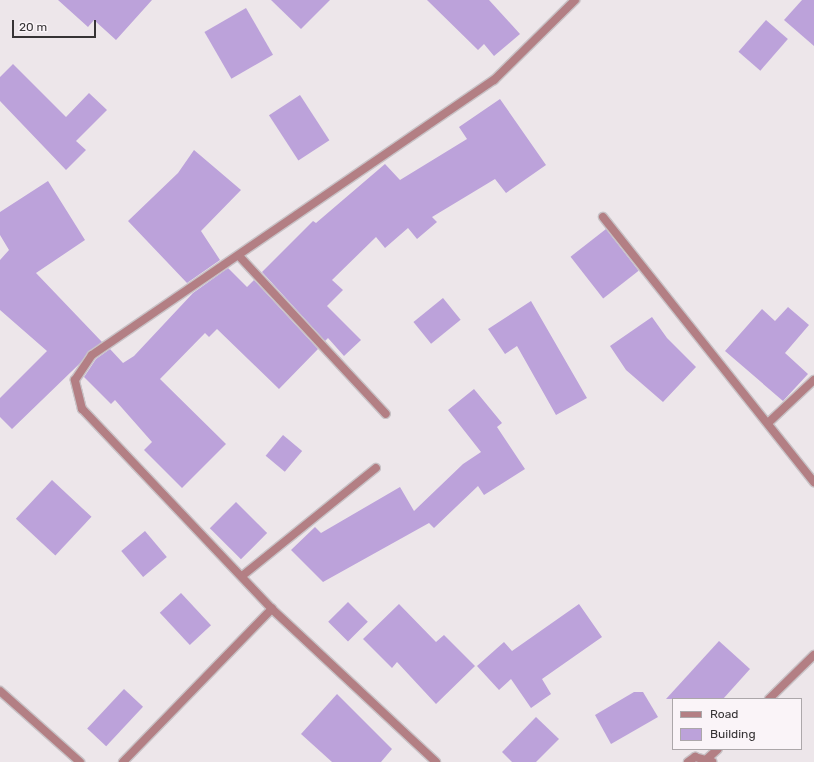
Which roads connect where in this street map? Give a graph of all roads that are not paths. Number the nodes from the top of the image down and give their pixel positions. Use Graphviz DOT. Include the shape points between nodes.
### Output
graph roads {
  1 [pos="575,0"];
  2 [pos="603,217"];
  3 [pos="240,257"];
  4 [pos="814,380"];
  5 [pos="386,414"];
  6 [pos="768,424"];
  7 [pos="376,468"];
  8 [pos="814,482"];
  9 [pos="242,576"];
  10 [pos="272,609"];
  11 [pos="814,655"];
  12 [pos="0,691"];
  13 [pos="770,698"];
  14 [pos="717,750"];
  15 [pos="710,760"];
  16 [pos="80,762"];
  17 [pos="123,762"];
  18 [pos="436,762"];
  19 [pos="688,762"];
  1 -- 3 [label="street" via="494,80"];
  2 -- 6 [label="street"];
  3 -- 5 [label="street"];
  3 -- 9 [label="street" via="92,355 75,380 82,409"];
  4 -- 6 [label="street"];
  6 -- 8 [label="street"];
  7 -- 9 [label="street"];
  9 -- 10 [label="street"];
  10 -- 17 [label="street"];
  10 -- 18 [label="street"];
  11 -- 13 [label="street"];
  12 -- 16 [label="street"];
  14 -- 15 [label="street"];
  15 -- 19 [label="street" via="695,757"];
}
